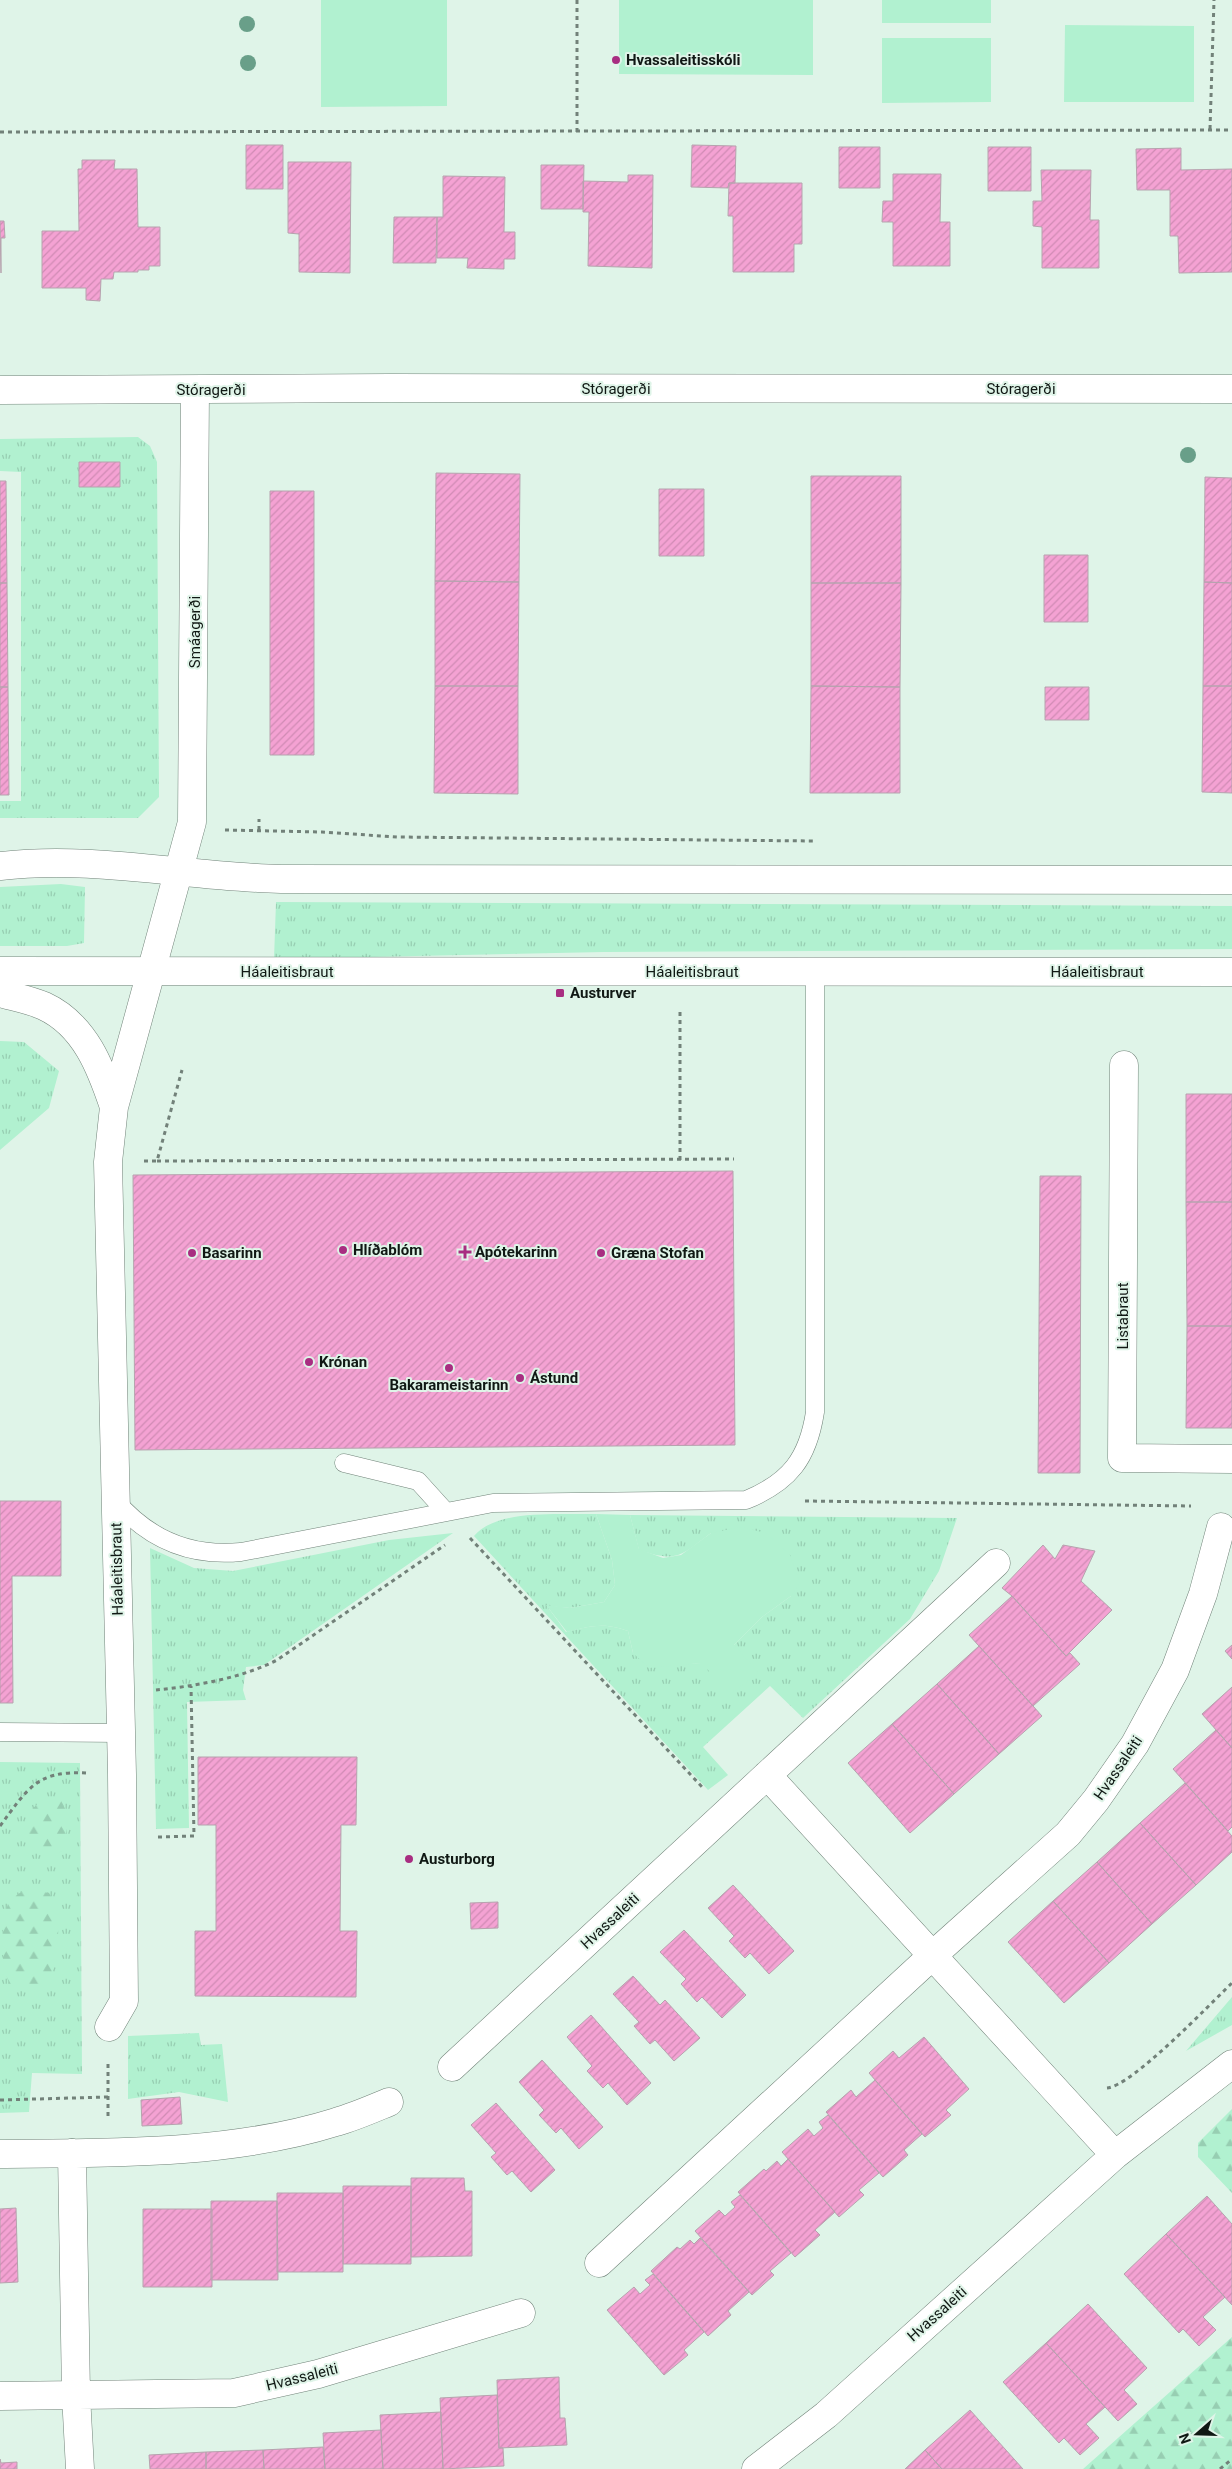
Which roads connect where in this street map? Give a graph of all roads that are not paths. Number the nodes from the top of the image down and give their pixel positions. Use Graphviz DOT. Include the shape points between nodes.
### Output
graph roads {
  1 [pos="0,390"];
  2 [pos="195,390"];
  3 [pos="1232,390"];
  4 [pos="0,866"];
  5 [pos="178,872"];
  6 [pos="1232,880"];
  7 [pos="0,971"];
  8 [pos="152,972"];
  9 [pos="815,972"];
  10 [pos="1232,972"];
  11 [pos="0,993"];
  12 [pos="1124,1064"];
  13 [pos="114,1107"];
  14 [pos="1232,1459"];
  15 [pos="344,1463"];
  16 [pos="115,1500"];
  17 [pos="446,1512"];
  18 [pos="1221,1527"];
  19 [pos="996,1563"];
  20 [pos="0,1732"];
  21 [pos="121,1732"];
  22 [pos="767,1775"];
  23 [pos="933,1955"];
  24 [pos="109,2027"];
  25 [pos="1232,2064"];
  26 [pos="452,2067"];
  27 [pos="390,2102"];
  28 [pos="72,2153"];
  29 [pos="0,2154"];
  30 [pos="1115,2155"];
  31 [pos="599,2263"];
  32 [pos="521,2313"];
  33 [pos="76,2395"];
  34 [pos="0,2396"];
  35 [pos="80,2469"];
  36 [pos="756,2469"];
  1 -- 2 [label="street, Stóragerði"];
  2 -- 3 [label="street, Stóragerði"];
  2 -- 5 [label="street, Smáagerði" via="194,793 190,830"];
  4 -- 5 [label="street" via="94,863"];
  5 -- 6 [label="street" via="281,879"];
  5 -- 8 [label="street, Háaleitisbraut"];
  7 -- 8 [label="street, Háaleitisbraut"];
  8 -- 9 [label="street, Háaleitisbraut"];
  8 -- 13 [label="street, Háaleitisbraut"];
  9 -- 10 [label="street, Háaleitisbraut"];
  9 -- 17 [label="lane" via="816,1412 806,1450 796,1466 766,1492 746,1500 492,1503"];
  11 -- 13 [label="street, Háaleitisbraut" via="44,1006 74,1028 99,1065"];
  12 -- 14 [label="street, Listabraut" via="1122,1458"];
  13 -- 16 [label="street, Háaleitisbraut" via="108,1162"];
  15 -- 17 [label="lane" via="418,1480"];
  16 -- 17 [label="lane" via="136,1523 157,1537 180,1547 222,1554"];
  16 -- 21 [label="street, Háaleitisbraut"];
  18 -- 23 [label="street, Hvassaleiti" via="1203,1594 1175,1670 1135,1744 1068,1834"];
  19 -- 22 [label="street, Hvassaleiti"];
  20 -- 21 [label="lane"];
  21 -- 24 [label="street, Háaleitisbraut" via="124,2001"];
  22 -- 23 [label="street"];
  22 -- 26 [label="street, Hvassaleiti"];
  23 -- 30 [label="street"];
  23 -- 31 [label="street, Hvassaleiti"];
  25 -- 30 [label="street, Hvassaleiti"];
  27 -- 28 [label="street" via="336,2122 275,2137 198,2147"];
  28 -- 29 [label="street"];
  28 -- 33 [label="street"];
  30 -- 36 [label="street, Hvassaleiti" via="826,2415"];
  32 -- 33 [label="street, Hvassaleiti" via="318,2374 234,2393"];
  33 -- 34 [label="street, Hvassaleiti"];
  33 -- 35 [label="street"];
}
